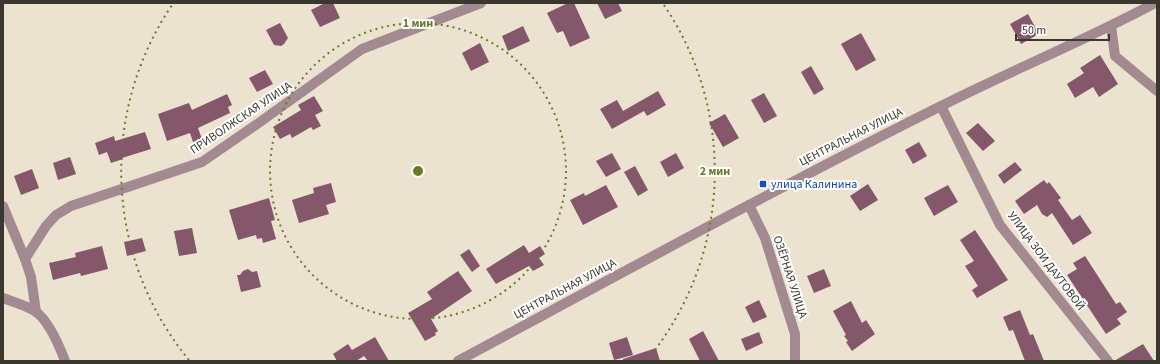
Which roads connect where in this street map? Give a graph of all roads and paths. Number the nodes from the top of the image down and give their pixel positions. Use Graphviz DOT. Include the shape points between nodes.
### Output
graph roads {
  1 [pos="480,3"];
  2 [pos="1155,3"];
  3 [pos="1111,26"];
  4 [pos="1157,91"];
  5 [pos="941,106"];
  6 [pos="749,205"];
  7 [pos="3,206"];
  8 [pos="25,259"];
  9 [pos="3,298"];
  10 [pos="36,312"];
  11 [pos="65,361"];
  12 [pos="458,361"];
  13 [pos="795,361"];
  14 [pos="1108,361"];
  1 -- 8 [label="street, ПРИВОЛЖСКАЯ УЛИЦА" via="362,49 202,162 71,206 56,215 46,226"];
  2 -- 3 [label="street, ЦЕНТРАЛЬНАЯ УЛИЦА"];
  3 -- 4 [label="street" via="1115,56"];
  3 -- 5 [label="street, ЦЕНТРАЛЬНАЯ УЛИЦА"];
  5 -- 6 [label="street, ЦЕНТРАЛЬНАЯ УЛИЦА"];
  5 -- 14 [label="street, УЛИЦА ЗОИ ДАУТОВОЙ" via="1000,225"];
  6 -- 12 [label="street, ЦЕНТРАЛЬНАЯ УЛИЦА"];
  6 -- 13 [label="street, ОЗЁРНАЯ УЛИЦА" via="765,238 795,334"];
  7 -- 8 [label="street"];
  8 -- 10 [label="street"];
  9 -- 10 [label="street"];
  10 -- 11 [label="street" via="45,321"];
}
